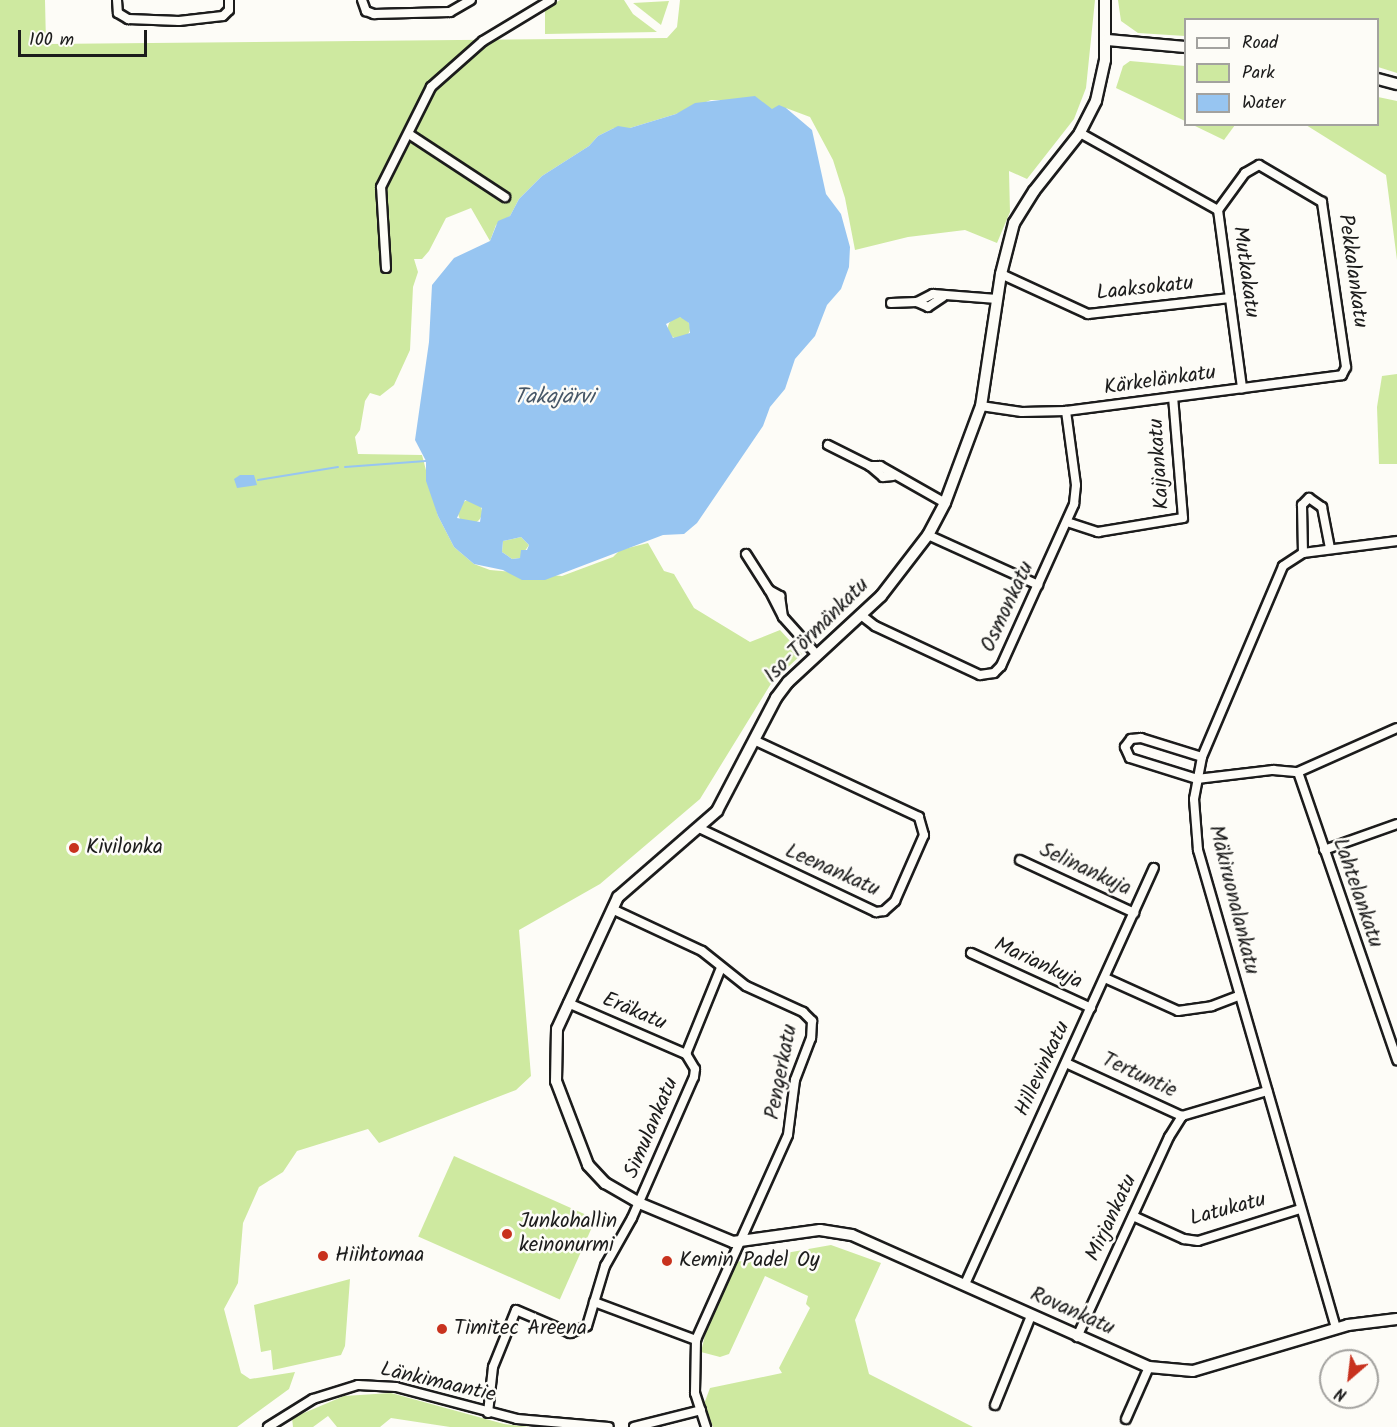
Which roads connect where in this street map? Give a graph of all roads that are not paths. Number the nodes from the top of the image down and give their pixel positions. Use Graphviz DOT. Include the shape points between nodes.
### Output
graph roads {
  1 [pos="117,0"];
  2 [pos="471,0"];
  3 [pos="551,0"];
  4 [pos="1105,0"];
  5 [pos="362,2"];
  6 [pos="230,4"];
  7 [pos="1107,40"];
  8 [pos="1184,47"];
  9 [pos="1379,80"];
  10 [pos="1397,84"];
  11 [pos="1080,133"];
  12 [pos="409,134"];
  13 [pos="506,197"];
  14 [pos="1218,210"];
  15 [pos="386,268"];
  16 [pos="1001,274"];
  17 [pos="1230,298"];
  18 [pos="997,299"];
  19 [pos="891,303"];
  20 [pos="1344,373"];
  21 [pos="1242,388"];
  22 [pos="1173,397"];
  23 [pos="981,406"];
  24 [pos="1066,411"];
  25 [pos="828,445"];
  26 [pos="945,503"];
  27 [pos="1067,522"];
  28 [pos="928,535"];
  29 [pos="1397,542"];
  30 [pos="1330,548"];
  31 [pos="1303,553"];
  32 [pos="746,554"];
  33 [pos="1038,585"];
  34 [pos="861,615"];
  35 [pos="817,655"];
  36 [pos="1397,728"];
  37 [pos="754,740"];
  38 [pos="1202,758"];
  39 [pos="1298,772"];
  40 [pos="1197,779"];
  41 [pos="1397,824"];
  42 [pos="700,828"];
  43 [pos="1324,850"];
  44 [pos="1020,860"];
  45 [pos="1154,868"];
  46 [pos="612,909"];
  47 [pos="1134,913"];
  48 [pos="971,953"];
  49 [pos="721,968"];
  50 [pos="1104,978"];
  51 [pos="1238,996"];
  52 [pos="568,1003"];
  53 [pos="1091,1008"];
  54 [pos="686,1054"];
  55 [pos="1397,1060"];
  56 [pos="1066,1063"];
  57 [pos="1267,1091"];
  58 [pos="1182,1116"];
  59 [pos="639,1203"];
  60 [pos="1300,1209"];
  61 [pos="1133,1216"];
  62 [pos="738,1243"];
  63 [pos="964,1284"];
  64 [pos="594,1302"];
  65 [pos="1031,1316"];
  66 [pos="1397,1319"];
  67 [pos="1336,1328"];
  68 [pos="1077,1337"];
  69 [pos="696,1340"];
  70 [pos="1149,1367"];
  71 [pos="995,1405"];
  72 [pos="701,1410"];
  73 [pos="488,1413"];
  74 [pos="1126,1419"];
  75 [pos="268,1427"];
  76 [pos="609,1427"];
  77 [pos="634,1427"];
  78 [pos="706,1427"];
  1 -- 6 [label="street" via="118,11 133,20 220,17"];
  2 -- 5 [label="street" via="450,12 374,14"];
  3 -- 12 [label="street" via="483,40 438,79"];
  4 -- 7 [label="street, Iso-Törmänkatu"];
  7 -- 8 [label="street"];
  7 -- 11 [label="street, Iso-Törmänkatu" via="1101,83"];
  9 -- 10 [label="street"];
  11 -- 14 [label="street, Mutkakatu"];
  11 -- 16 [label="street, Iso-Törmänkatu" via="1021,209"];
  12 -- 13 [label="street"];
  12 -- 15 [label="street" via="381,187"];
  14 -- 17 [label="street, Mutkakatu"];
  14 -- 20 [label="street, Pekkalankatu" via="1245,173 1259,165 1322,202 1329,232"];
  16 -- 17 [label="street, Laaksokatu" via="1088,314"];
  16 -- 18 [label="street, Iso-Törmänkatu"];
  17 -- 21 [label="street, Mutkakatu"];
  18 -- 19 [label="street" via="926,295 917,302"];
  18 -- 23 [label="street, Iso-Törmänkatu"];
  20 -- 21 [label="street, Kärkelänkatu" via="1337,378"];
  21 -- 22 [label="street, Kärkelänkatu"];
  22 -- 24 [label="street, Kärkelänkatu"];
  22 -- 27 [label="street, Kaijankatu" via="1183,518 1104,532"];
  23 -- 24 [label="street, Kärkelänkatu" via="1022,412"];
  23 -- 26 [label="street, Iso-Törmänkatu"];
  24 -- 27 [label="street, Osmonkatu" via="1076,485"];
  25 -- 26 [label="street" via="870,466 880,466"];
  26 -- 28 [label="street, Iso-Törmänkatu"];
  27 -- 33 [label="street, Osmonkatu"];
  28 -- 33 [label="street"];
  28 -- 34 [label="street, Iso-Törmänkatu"];
  29 -- 30 [label="street, Mäkiruonalankatu"];
  30 -- 31 [label="street, Mäkiruonalankatu"];
  30 -- 31 [label="street" via="1322,507 1309,498 1302,506"];
  31 -- 38 [label="street, Mäkiruonalankatu" via="1276,576"];
  32 -- 35 [label="street" via="769,590 780,596 783,617"];
  33 -- 34 [label="street, Osmonkatu" via="1000,666 986,676 875,626"];
  34 -- 35 [label="street, Iso-Törmänkatu"];
  35 -- 37 [label="street, Iso-Törmänkatu" via="776,698"];
  36 -- 39 [label="street"];
  37 -- 42 [label="street, Iso-Törmänkatu" via="726,799"];
  37 -- 42 [label="street, Leenankatu" via="919,817 924,835 895,901 884,911 876,912"];
  38 -- 40 [label="street, Mäkiruonalankatu"];
  38 -- 40 [label="street" via="1141,738 1131,738 1125,747 1130,758"];
  39 -- 40 [label="street" via="1273,770"];
  39 -- 43 [label="street, Lahtelankatu"];
  40 -- 51 [label="street, Mäkiruonalankatu" via="1194,825 1198,850"];
  41 -- 43 [label="street"];
  42 -- 46 [label="street, Iso-Törmänkatu" via="632,882"];
  43 -- 55 [label="street, Lahtelankatu"];
  44 -- 47 [label="street, Selinankuja"];
  45 -- 47 [label="street, Hillevinkatu"];
  46 -- 49 [label="street, Pengerkatu" via="702,951"];
  46 -- 52 [label="street, Iso-Törmänkatu"];
  47 -- 50 [label="street, Hillevinkatu"];
  48 -- 53 [label="street, Mariankuja"];
  49 -- 54 [label="street, Simulankatu"];
  49 -- 62 [label="street, Pengerkatu" via="753,990 803,1012 813,1025 795,1080 788,1135"];
  50 -- 51 [label="street" via="1178,1011 1212,1006"];
  50 -- 53 [label="street, Hillevinkatu"];
  51 -- 57 [label="street, Mäkiruonalankatu"];
  52 -- 54 [label="street, Eräkatu"];
  52 -- 59 [label="street, Iso-Törmänkatu" via="554,1045 562,1101 588,1165 605,1183"];
  53 -- 56 [label="street, Hillevinkatu"];
  54 -- 59 [label="street, Simulankatu" via="695,1069 694,1077"];
  56 -- 58 [label="street, Tertuntie"];
  56 -- 63 [label="street, Hillevinkatu"];
  57 -- 58 [label="street, Tertuntie"];
  57 -- 60 [label="street, Mäkiruonalankatu"];
  58 -- 61 [label="street, Mirjankatu" via="1176,1121"];
  59 -- 62 [label="street, Iso-Törmänkatu"];
  59 -- 64 [label="street, Simulankatu" via="605,1266"];
  60 -- 61 [label="street, Latukatu" via="1198,1241 1184,1239"];
  60 -- 67 [label="street, Mäkiruonalankatu"];
  61 -- 68 [label="street, Mirjankatu"];
  62 -- 63 [label="street, Rovankatu" via="833,1230"];
  62 -- 69 [label="street"];
  63 -- 65 [label="street, Rovankatu"];
  64 -- 69 [label="street"];
  64 -- 73 [label="street, Simulankatu" via="587,1326 576,1333 516,1310 493,1367"];
  65 -- 68 [label="street, Rovankatu"];
  65 -- 71 [label="street"];
  66 -- 67 [label="street, Rovankatu"];
  67 -- 70 [label="street, Rovankatu" via="1193,1371"];
  68 -- 70 [label="street, Rovankatu"];
  69 -- 72 [label="street" via="693,1373"];
  70 -- 74 [label="street"];
  72 -- 77 [label="street"];
  72 -- 78 [label="street"];
  73 -- 75 [label="street, Länkimaantie" via="396,1387 358,1385 313,1399"];
  73 -- 76 [label="street, Länkimaantie"];
}
